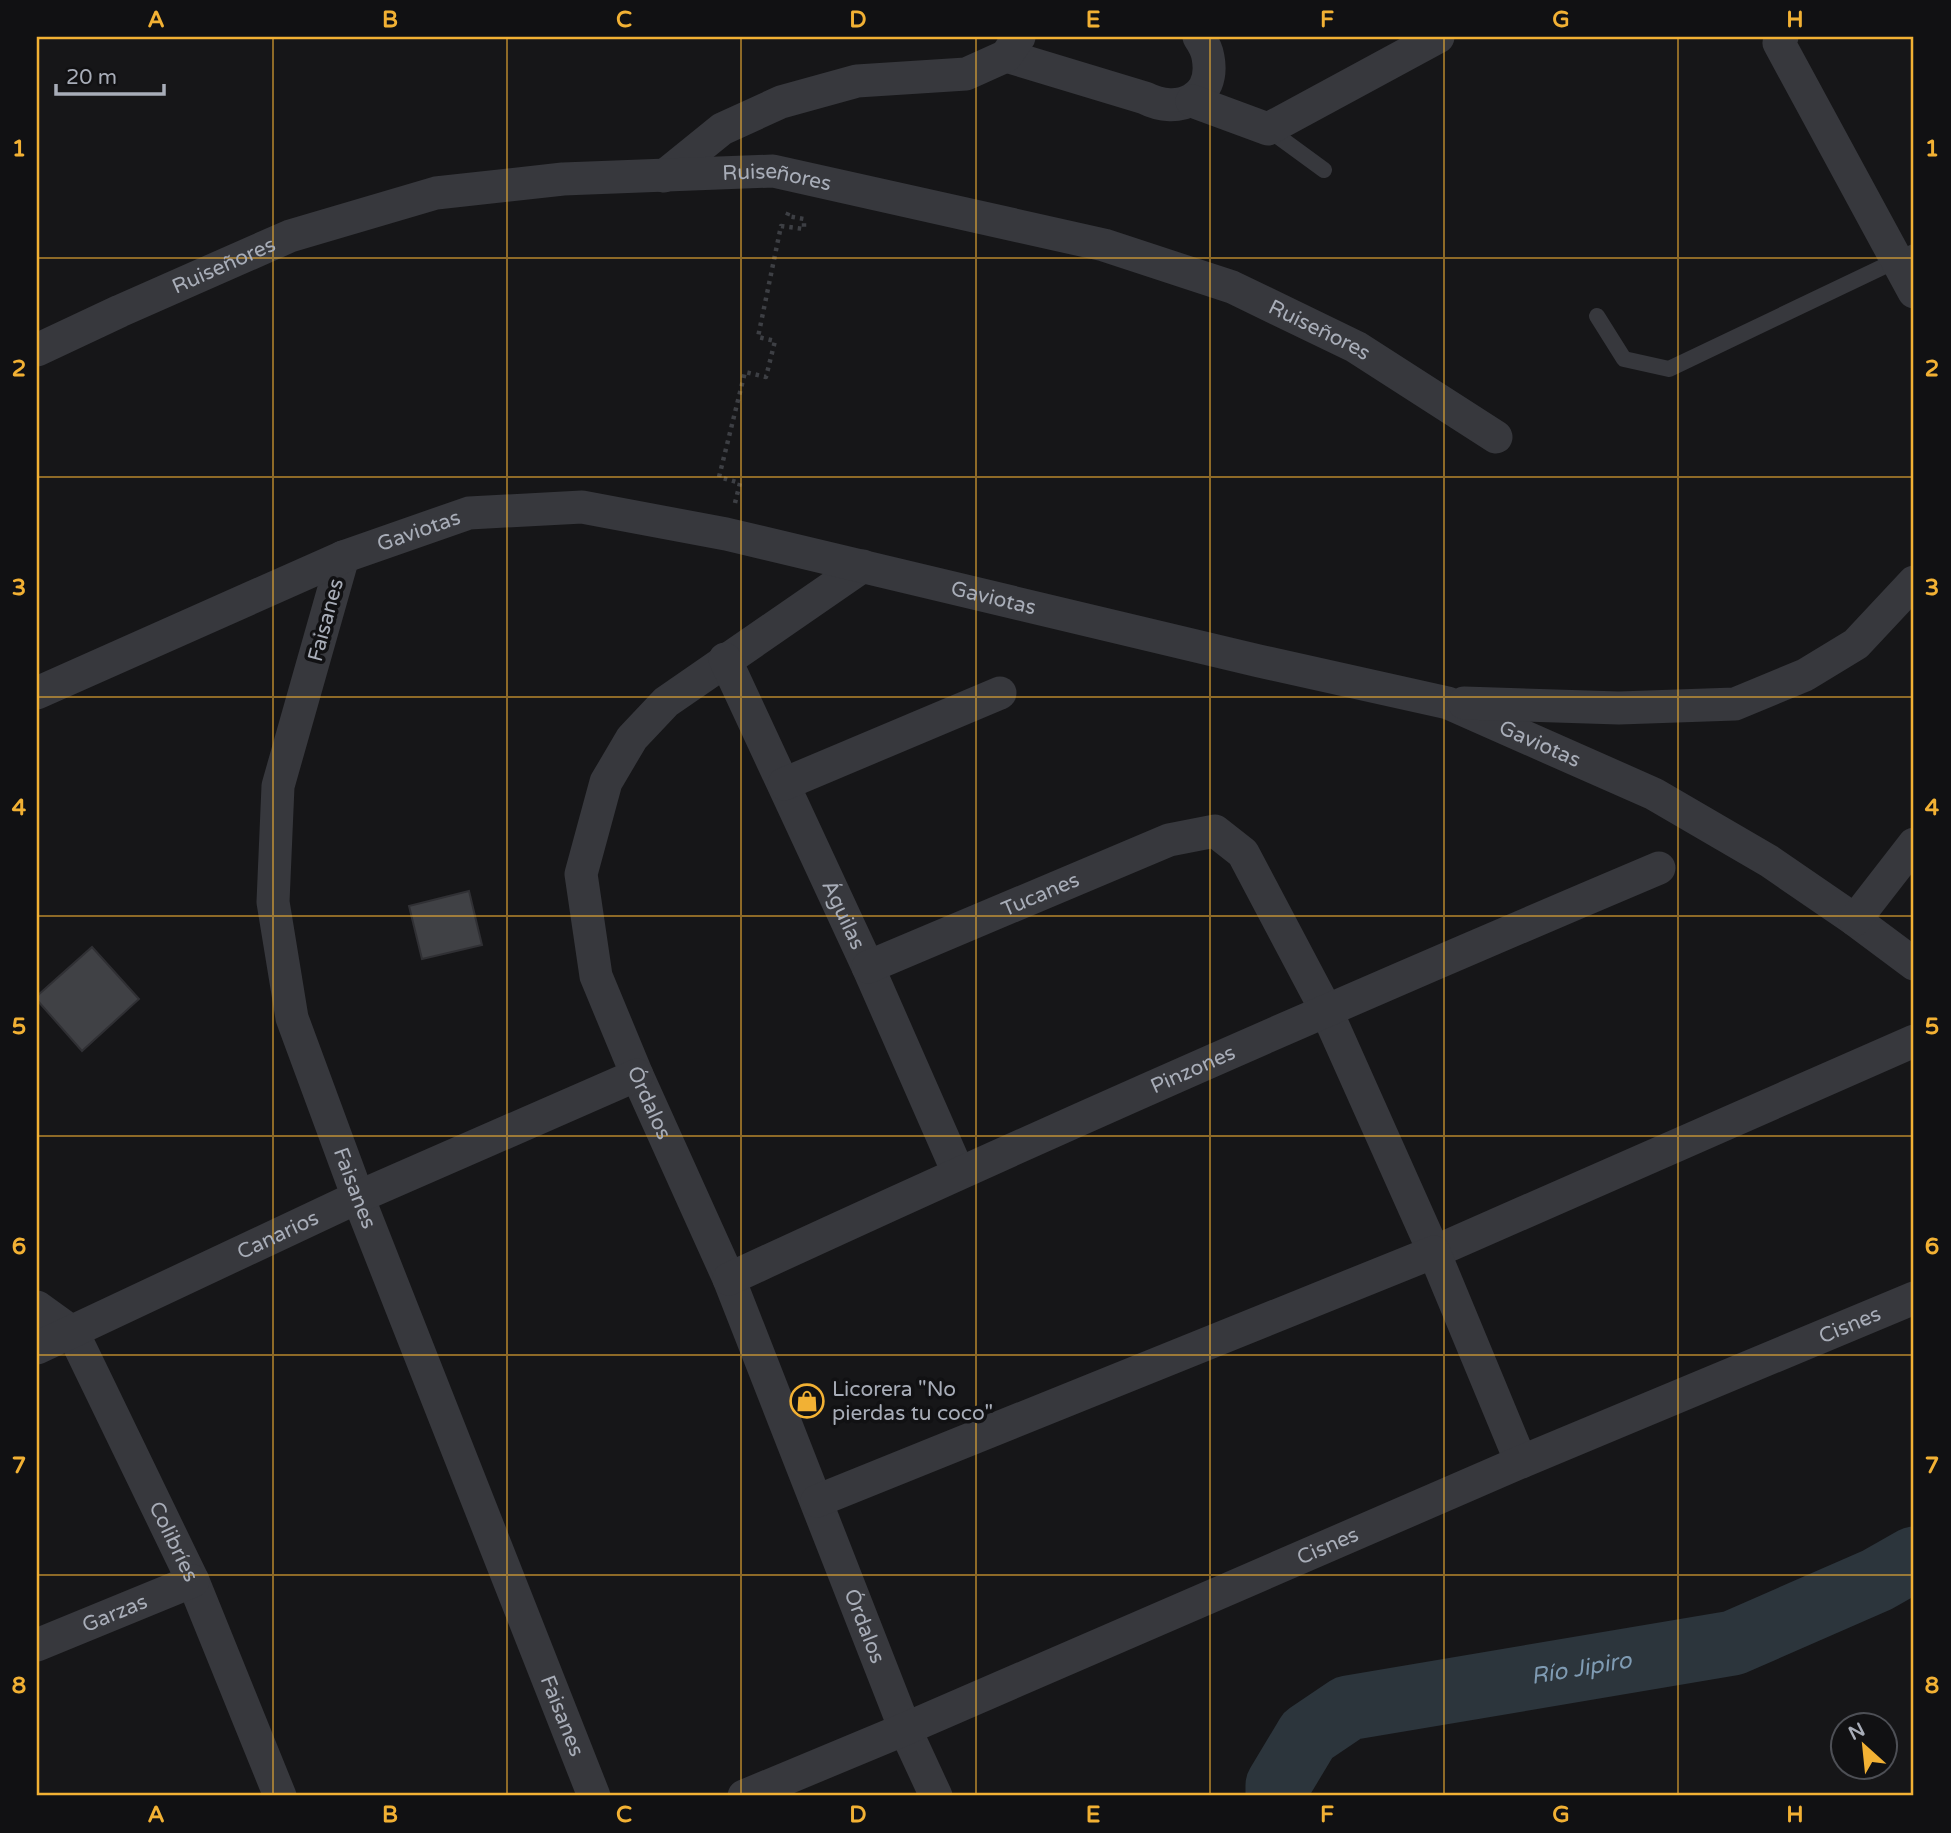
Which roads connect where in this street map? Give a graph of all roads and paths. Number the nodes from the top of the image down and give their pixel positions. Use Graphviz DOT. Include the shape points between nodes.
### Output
graph roads {
  1 [pos="1199,37"];
  2 [pos="1438,37"];
  3 [pos="1782,37"];
  4 [pos="1013,47"];
  5 [pos="1192,101"];
  6 [pos="1268,129"];
  7 [pos="1324,170"];
  8 [pos="664,176"];
  9 [pos="798,177"];
  10 [pos="1905,257"];
  11 [pos="1914,292"];
  12 [pos="1597,316"];
  13 [pos="37,350"];
  14 [pos="1496,437"];
  15 [pos="726,534"];
  16 [pos="343,557"];
  17 [pos="863,566"];
  18 [pos="1914,582"];
  19 [pos="725,659"];
  20 [pos="37,693"];
  21 [pos="1000,693"];
  22 [pos="1448,703"];
  23 [pos="784,784"];
  24 [pos="1914,844"];
  25 [pos="1659,868"];
  26 [pos="1855,920"];
  27 [pos="1914,964"];
  28 [pos="868,967"];
  29 [pos="1326,1010"];
  30 [pos="1914,1041"];
  31 [pos="637,1076"];
  32 [pos="958,1172"];
  33 [pos="358,1197"];
  34 [pos="1434,1252"];
  35 [pos="729,1279"];
  36 [pos="1914,1298"];
  37 [pos="37,1307"];
  38 [pos="73,1333"];
  39 [pos="37,1348"];
  40 [pos="1521,1462"];
  41 [pos="817,1501"];
  42 [pos="192,1581"];
  43 [pos="37,1644"];
  44 [pos="905,1729"];
  45 [pos="280,1796"];
  46 [pos="594,1796"];
  47 [pos="744,1796"];
  48 [pos="936,1796"];
  1 -- 5 [label="street" via="1209,66 1202,90"];
  2 -- 6 [label="street"];
  3 -- 10 [label="street" via="1779,43"];
  4 -- 5 [label="street" via="1156,104 1180,106"];
  4 -- 8 [label="street" via="966,74 857,81 781,102 722,129"];
  5 -- 6 [label="street"];
  6 -- 7 [label="lane"];
  8 -- 9 [label="street, Ruiseñores" via="772,171"];
  8 -- 13 [label="street, Ruiseñores" via="563,179 436,193 289,236"];
  9 -- 14 [label="street, Ruiseñores" via="1104,245 1233,287 1356,347"];
  9 -- 15 [label="path" via="787,216 804,219 803,229 781,226 758,337 775,341 766,377 745,372 719,477 740,483"];
  10 -- 11 [label="street"];
  10 -- 12 [label="lane" via="1670,369 1624,359"];
  15 -- 16 [label="street, Gaviotas" via="582,507 469,513"];
  15 -- 17 [label="street, Gaviotas"];
  16 -- 20 [label="street, Gaviotas"];
  16 -- 33 [label="street, Faisanes" via="278,786 273,902 292,1018"];
  17 -- 19 [label="street, Órdalos"];
  17 -- 22 [label="street, Gaviotas"];
  18 -- 22 [label="street" via="1856,644 1805,675 1735,704 1619,708"];
  19 -- 23 [label="street, Águilas"];
  19 -- 31 [label="street, Órdalos" via="666,702 632,738 606,782 581,874 596,976"];
  21 -- 23 [label="street"];
  22 -- 26 [label="street, Gaviotas" via="1654,794 1769,861"];
  23 -- 28 [label="street, Águilas"];
  24 -- 26 [label="street"];
  25 -- 29 [label="street, Pinzones"];
  26 -- 27 [label="street, Gaviotas"];
  28 -- 29 [label="street, Tucanes" via="1169,840 1215,831 1242,853"];
  28 -- 32 [label="street, Águilas"];
  29 -- 32 [label="street, Pinzones"];
  29 -- 34 [label="street"];
  30 -- 34 [label="street"];
  31 -- 33 [label="street, Canarios"];
  31 -- 35 [label="street, Órdalos"];
  32 -- 35 [label="street, Pinzones"];
  33 -- 38 [label="street, Canarios"];
  33 -- 46 [label="street, Faisanes"];
  34 -- 40 [label="street"];
  34 -- 41 [label="street"];
  35 -- 41 [label="street, Órdalos"];
  36 -- 40 [label="street, Cisnes"];
  37 -- 38 [label="street, Colibríes"];
  38 -- 39 [label="street, Canarios"];
  38 -- 42 [label="street, Colibríes"];
  40 -- 44 [label="street, Cisnes"];
  41 -- 44 [label="street, Órdalos"];
  42 -- 43 [label="street, Garzas"];
  42 -- 45 [label="street, Colibríes"];
  44 -- 47 [label="street, Cisnes"];
  44 -- 48 [label="street, Órdalos"];
}
